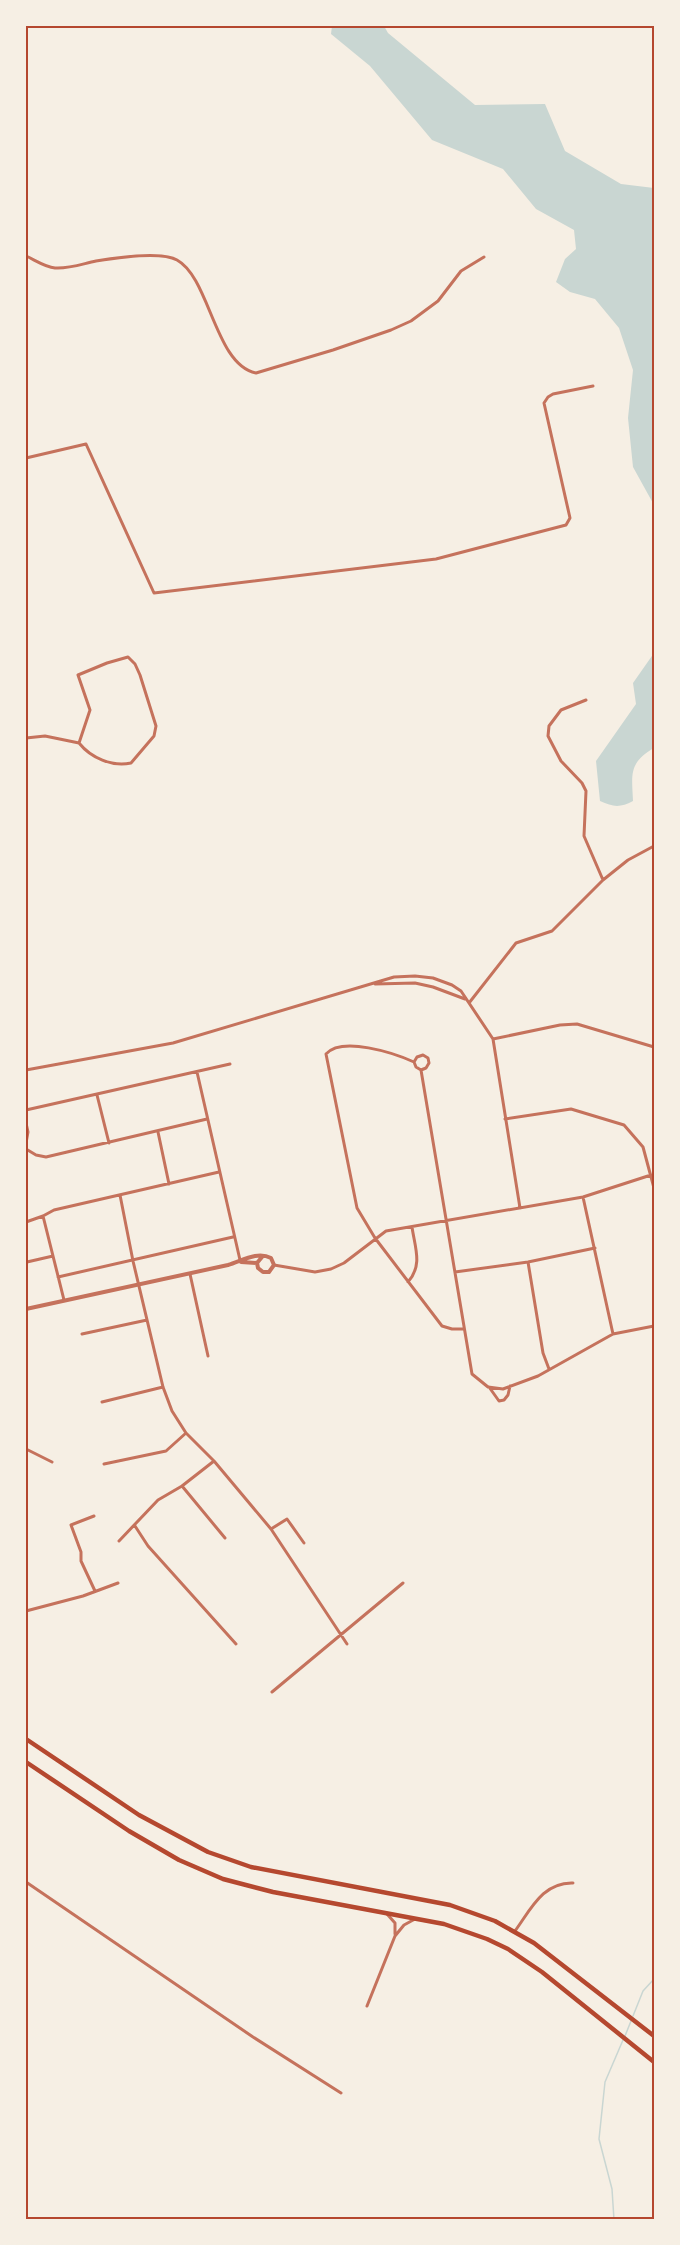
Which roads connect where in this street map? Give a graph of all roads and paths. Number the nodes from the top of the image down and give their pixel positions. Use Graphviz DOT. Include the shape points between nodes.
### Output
graph roads {
  1 [pos="26,256"];
  2 [pos="484,257"];
  3 [pos="593,387"];
  4 [pos="26,458"];
  5 [pos="586,700"];
  6 [pos="26,738"];
  7 [pos="79,743"];
  8 [pos="654,846"];
  9 [pos="603,880"];
  10 [pos="370,984"];
  11 [pos="465,999"];
  12 [pos="468,1003"];
  13 [pos="493,1039"];
  14 [pos="654,1047"];
  15 [pos="414,1062"];
  16 [pos="230,1064"];
  17 [pos="26,1070"];
  18 [pos="421,1070"];
  19 [pos="197,1072"];
  20 [pos="97,1095"];
  21 [pos="26,1110"];
  22 [pos="207,1119"];
  23 [pos="505,1119"];
  24 [pos="26,1123"];
  25 [pos="158,1132"];
  26 [pos="26,1143"];
  27 [pos="109,1143"];
  28 [pos="26,1149"];
  29 [pos="219,1172"];
  30 [pos="651,1174"];
  31 [pos="169,1184"];
  32 [pos="654,1188"];
  33 [pos="120,1195"];
  34 [pos="583,1197"];
  35 [pos="520,1208"];
  36 [pos="43,1216"];
  37 [pos="26,1222"];
  38 [pos="447,1222"];
  39 [pos="412,1227"];
  40 [pos="233,1237"];
  41 [pos="375,1238"];
  42 [pos="595,1248"];
  43 [pos="53,1256"];
  44 [pos="262,1257"];
  45 [pos="133,1261"];
  46 [pos="27,1262"];
  47 [pos="240,1262"];
  48 [pos="528,1262"];
  49 [pos="257,1263"];
  50 [pos="274,1265"];
  51 [pos="190,1272"];
  52 [pos="454,1272"];
  53 [pos="58,1277"];
  54 [pos="408,1281"];
  55 [pos="138,1284"];
  56 [pos="64,1300"];
  57 [pos="26,1309"];
  58 [pos="147,1320"];
  59 [pos="654,1326"];
  60 [pos="463,1329"];
  61 [pos="82,1334"];
  62 [pos="613,1334"];
  63 [pos="208,1356"];
  64 [pos="549,1369"];
  65 [pos="510,1386"];
  66 [pos="163,1387"];
  67 [pos="489,1387"];
  68 [pos="102,1402"];
  69 [pos="186,1433"];
  70 [pos="26,1449"];
  71 [pos="214,1461"];
  72 [pos="52,1462"];
  73 [pos="104,1464"];
  74 [pos="182,1486"];
  75 [pos="94,1516"];
  76 [pos="135,1526"];
  77 [pos="272,1529"];
  78 [pos="225,1538"];
  79 [pos="119,1541"];
  80 [pos="304,1543"];
  81 [pos="118,1583"];
  82 [pos="403,1583"];
  83 [pos="95,1591"];
  84 [pos="26,1611"];
  85 [pos="341,1634"];
  86 [pos="236,1644"];
  87 [pos="347,1644"];
  88 [pos="272,1692"];
  89 [pos="26,1739"];
  90 [pos="26,1762"];
  91 [pos="26,1882"];
  92 [pos="573,1883"];
  93 [pos="383,1912"];
  94 [pos="417,1919"];
  95 [pos="515,1931"];
  96 [pos="395,1936"];
  97 [pos="367,2006"];
  98 [pos="654,2036"];
  99 [pos="654,2062"];
  100 [pos="341,2093"];
  1 -- 2 [label="street" via="55,268 137,257 167,256 178,260 191,275 233,357 256,373 411,321 438,301 461,271"];
  3 -- 4 [label="street" via="553,394 544,403 570,518 566,525 436,559 154,593 86,444"];
  5 -- 9 [label="street" via="561,710 549,726 548,736 561,761 586,790 584,836"];
  6 -- 7 [label="street" via="45,736"];
  7 -- 7 [label="street" via="90,710 78,675 128,657 135,664 151,705 154,736 131,764 118,766"];
  8 -- 9 [label="street"];
  9 -- 12 [label="street" via="552,931 516,943"];
  10 -- 11 [label="street" via="414,983"];
  10 -- 11 [label="street" via="394,977 433,978 461,991"];
  10 -- 17 [label="street" via="173,1043"];
  11 -- 12 [label="street"];
  12 -- 13 [label="street"];
  13 -- 14 [label="street" via="577,1024"];
  13 -- 23 [label="street"];
  15 -- 18 [label="street"];
  15 -- 18 [label="street" via="423,1055 428,1058 429,1064"];
  15 -- 41 [label="street" via="393,1052 342,1045 326,1054 357,1208"];
  16 -- 19 [label="street"];
  18 -- 38 [label="street"];
  19 -- 20 [label="street"];
  19 -- 22 [label="street"];
  20 -- 21 [label="street"];
  20 -- 27 [label="street"];
  22 -- 25 [label="street"];
  22 -- 29 [label="street"];
  23 -- 30 [label="street" via="571,1108 624,1125 643,1147"];
  23 -- 35 [label="street"];
  24 -- 26 [label="street"];
  25 -- 27 [label="street"];
  25 -- 31 [label="street"];
  27 -- 28 [label="street" via="46,1156"];
  29 -- 31 [label="street"];
  29 -- 40 [label="street"];
  30 -- 32 [label="street"];
  30 -- 34 [label="street"];
  31 -- 33 [label="street"];
  33 -- 36 [label="street"];
  33 -- 45 [label="street"];
  34 -- 35 [label="street"];
  34 -- 42 [label="street"];
  35 -- 38 [label="street"];
  36 -- 37 [label="street"];
  36 -- 43 [label="street"];
  38 -- 39 [label="street"];
  38 -- 52 [label="street"];
  39 -- 41 [label="street"];
  39 -- 54 [label="street" via="418,1264"];
  40 -- 45 [label="street"];
  40 -- 47 [label="street"];
  41 -- 50 [label="street" via="331,1269 315,1272"];
  41 -- 54 [label="street"];
  42 -- 48 [label="street"];
  42 -- 62 [label="street"];
  43 -- 46 [label="street"];
  43 -- 53 [label="street"];
  44 -- 47 [label="street" via="251,1256"];
  44 -- 49 [label="street"];
  44 -- 50 [label="street" via="271,1258"];
  45 -- 53 [label="street"];
  45 -- 55 [label="street"];
  47 -- 49 [label="street"];
  47 -- 51 [label="street"];
  48 -- 52 [label="street"];
  48 -- 64 [label="street"];
  49 -- 50 [label="street" via="260,1271 266,1272"];
  51 -- 55 [label="street"];
  51 -- 63 [label="street"];
  52 -- 60 [label="street"];
  53 -- 56 [label="street"];
  54 -- 60 [label="street" via="442,1326"];
  55 -- 56 [label="street"];
  55 -- 58 [label="street"];
  56 -- 57 [label="street"];
  58 -- 61 [label="street"];
  58 -- 66 [label="street"];
  59 -- 62 [label="street"];
  60 -- 67 [label="street" via="472,1374"];
  62 -- 64 [label="street"];
  64 -- 65 [label="street"];
  65 -- 67 [label="street"];
  65 -- 67 [label="street" via="508,1395 499,1401"];
  66 -- 68 [label="street"];
  66 -- 69 [label="street"];
  69 -- 71 [label="street"];
  69 -- 73 [label="street" via="166,1451"];
  70 -- 72 [label="street"];
  71 -- 74 [label="street"];
  71 -- 77 [label="street"];
  74 -- 76 [label="street" via="158,1500"];
  74 -- 78 [label="street"];
  75 -- 83 [label="street" via="71,1525"];
  76 -- 79 [label="street"];
  76 -- 86 [label="street" via="148,1546"];
  77 -- 80 [label="street" via="287,1519"];
  77 -- 85 [label="street"];
  81 -- 83 [label="street"];
  82 -- 85 [label="street"];
  83 -- 84 [label="street"];
  85 -- 87 [label="street"];
  85 -- 88 [label="street"];
  89 -- 95 [label="main road" via="139,1815 215,1855 251,1868 450,1905"];
  90 -- 93 [label="main road" via="129,1831 199,1869 245,1885"];
  91 -- 100 [label="street"];
  92 -- 95 [label="street" via="546,1890"];
  93 -- 94 [label="main road"];
  93 -- 96 [label="street" via="395,1923"];
  94 -- 96 [label="street" via="404,1924"];
  94 -- 99 [label="main road" via="468,1931 508,1949"];
  95 -- 98 [label="main road"];
  96 -- 97 [label="street"];
}
